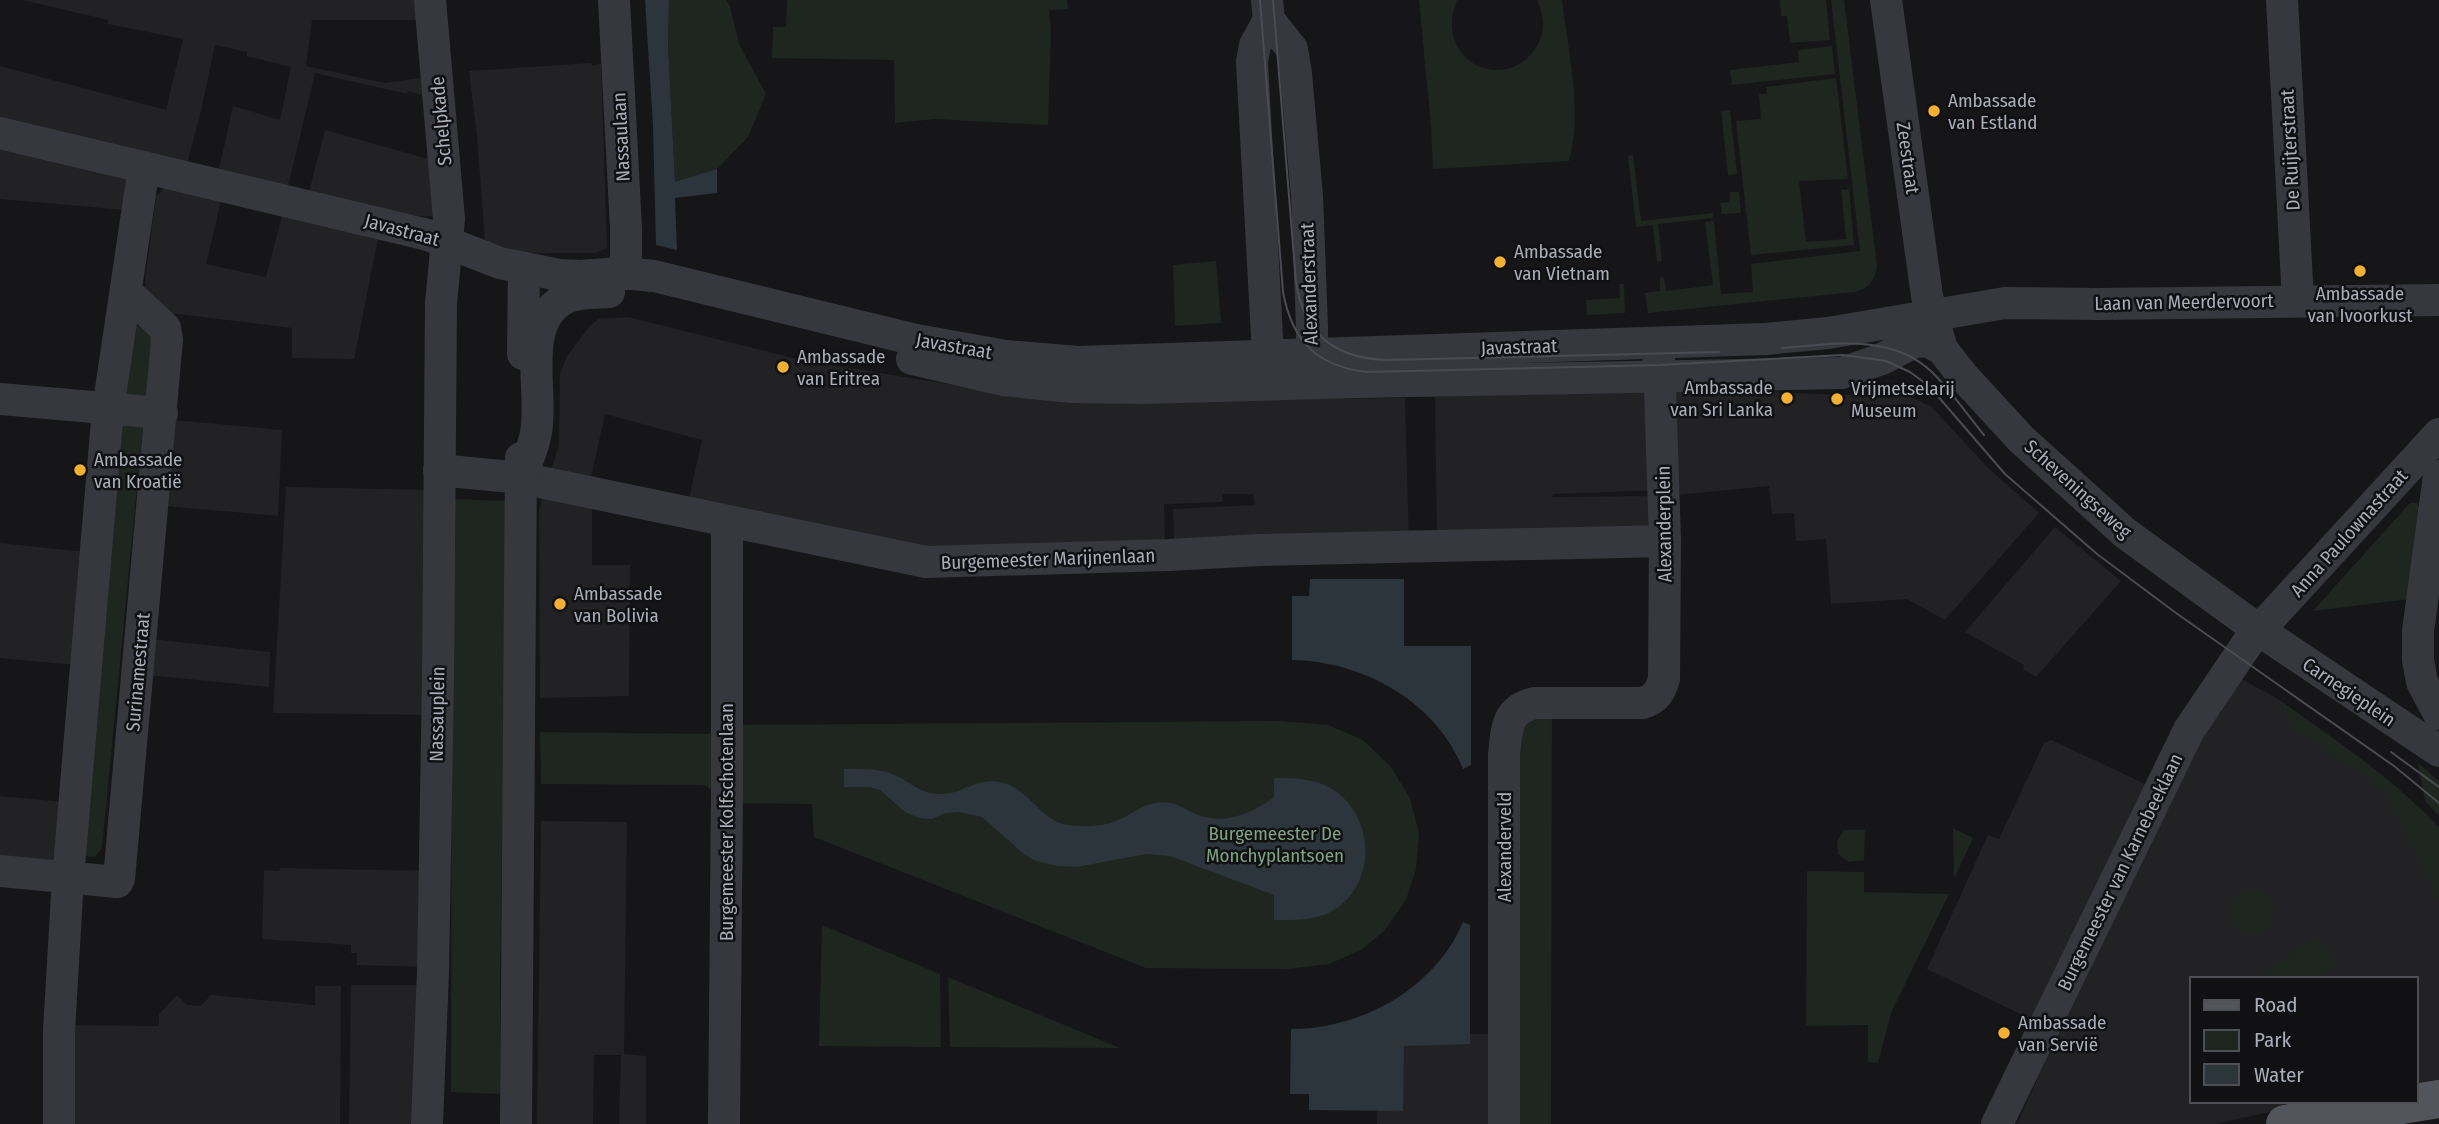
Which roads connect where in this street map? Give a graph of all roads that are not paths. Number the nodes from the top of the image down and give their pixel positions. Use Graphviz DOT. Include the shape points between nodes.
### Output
graph roads {
  1 [pos="430,0"];
  2 [pos="614,0"];
  3 [pos="1886,0"];
  4 [pos="2282,0"];
  5 [pos="1268,10"];
  6 [pos="0,133"];
  7 [pos="144,167"];
  8 [pos="448,242"];
  9 [pos="512,265"];
  10 [pos="626,274"];
  11 [pos="127,292"];
  12 [pos="2298,300"];
  13 [pos="2439,300"];
  14 [pos="441,303"];
  15 [pos="1931,315"];
  16 [pos="1659,344"];
  17 [pos="1942,349"];
  18 [pos="1312,354"];
  19 [pos="1268,355"];
  20 [pos="1660,377"];
  21 [pos="1294,384"];
  22 [pos="0,400"];
  23 [pos="108,409"];
  24 [pos="162,413"];
  25 [pos="2439,434"];
  26 [pos="439,470"];
  27 [pos="2439,475"];
  28 [pos="521,478"];
  29 [pos="727,521"];
  30 [pos="1665,541"];
  31 [pos="2260,631"];
  32 [pos="1651,701"];
  33 [pos="2439,714"];
  34 [pos="2439,751"];
  35 [pos="0,871"];
  36 [pos="68,878"];
  37 [pos="2439,1099"];
  38 [pos="2418,1102"];
  39 [pos="2414,1103"];
  40 [pos="2439,1122"];
  41 [pos="59,1124"];
  42 [pos="427,1124"];
  43 [pos="516,1124"];
  44 [pos="724,1124"];
  45 [pos="1504,1124"];
  46 [pos="1997,1124"];
  47 [pos="2285,1124"];
  48 [pos="2424,1124"];
  1 -- 8 [label="street, Schelpkade"];
  2 -- 10 [label="street, Nassaulaan"];
  3 -- 15 [label="street, Zeestraat"];
  4 -- 12 [label="street, De Ruijterstraat"];
  5 -- 18 [label="street, Alexanderstraat" via="1292,49 1296,74 1307,196"];
  5 -- 19 [label="street, Alexanderstraat" via="1252,62"];
  6 -- 7 [label="street, Javastraat"];
  7 -- 8 [label="street, Javastraat"];
  7 -- 11 [label="street"];
  8 -- 9 [label="street, Javastraat"];
  8 -- 14 [label="street, Nassauplein"];
  9 -- 10 [label="street, Javastraat" via="559,275"];
  9 -- 14 [label="street" via="479,264 455,279"];
  9 -- 28 [label="street"];
  10 -- 19 [label="street, Javastraat" via="654,276 916,340 1006,356 1078,362"];
  11 -- 23 [label="street"];
  11 -- 24 [label="street, Surinamestraat" via="165,328"];
  12 -- 13 [label="street, Laan van Meerdervoort"];
  12 -- 15 [label="street, Laan van Meerdervoort" via="2005,303"];
  14 -- 26 [label="street, Nassauplein"];
  15 -- 16 [label="street, Javastraat" via="1816,334"];
  15 -- 17 [label="street, Scheveningseweg"];
  16 -- 18 [label="street, Javastraat"];
  16 -- 20 [label="street, Alexanderplein"];
  17 -- 20 [label="street, Javastraat" via="1928,341 1914,342 1842,373"];
  17 -- 31 [label="street, Scheveningseweg" via="2021,439 2125,533"];
  18 -- 19 [label="street, Javastraat"];
  18 -- 21 [label="street, Alexanderstraat"];
  19 -- 21 [label="street"];
  20 -- 21 [label="street, Javastraat"];
  20 -- 30 [label="street, Alexanderplein"];
  21 -- 28 [label="street, Javastraat" via="1144,388 1003,380 649,296 612,292 568,296 543,321 537,338 536,431"];
  22 -- 23 [label="street"];
  23 -- 24 [label="street"];
  23 -- 36 [label="street"];
  24 -- 36 [label="street, Surinamestraat" via="119,879"];
  25 -- 31 [label="street, Anna Paulownastraat"];
  26 -- 28 [label="street, Burgemeester Marijnenlaan"];
  26 -- 42 [label="street, Nassauplein"];
  27 -- 33 [label="street" via="2418,660 2422,681"];
  28 -- 29 [label="street, Burgemeester Marijnenlaan"];
  28 -- 43 [label="street"];
  29 -- 30 [label="street, Burgemeester Marijnenlaan" via="926,562"];
  29 -- 44 [label="street, Burgemeester Kolfschotenlaan"];
  30 -- 32 [label="street, Alexanderplein" via="1664,679"];
  31 -- 34 [label="street, Carnegieplein"];
  31 -- 46 [label="street, Burgemeester van Karnebeeklaan" via="2189,730"];
  32 -- 45 [label="street, Alexanderveld" via="1535,702 1523,705 1509,722 1504,754"];
  35 -- 36 [label="street"];
  36 -- 41 [label="street"];
  37 -- 38 [label="main road"];
  39 -- 47 [label="main road"];
  40 -- 48 [label="main road"];
}
